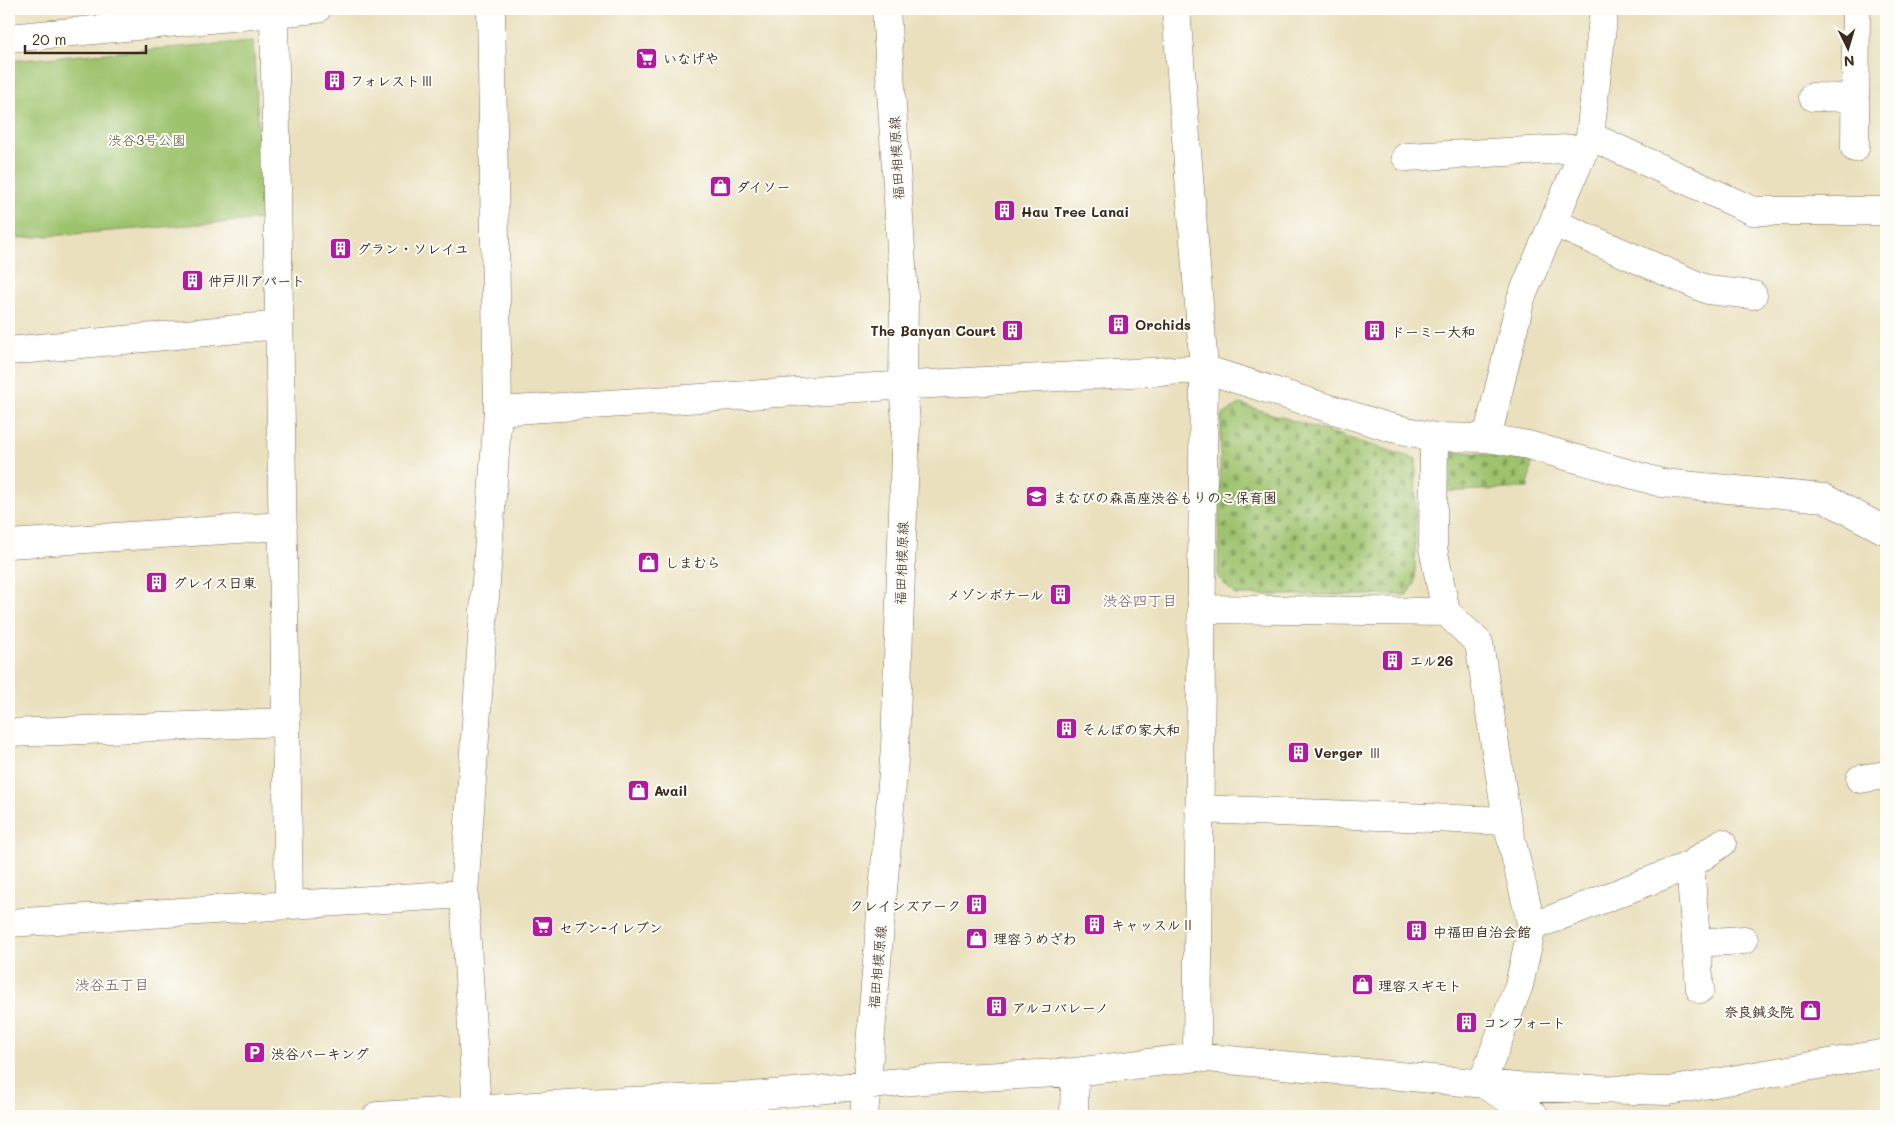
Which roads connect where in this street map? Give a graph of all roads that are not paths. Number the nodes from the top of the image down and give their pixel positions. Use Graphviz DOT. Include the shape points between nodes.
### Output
graph roads {
  1 [pos="317,9"];
  2 [pos="491,9"];
  3 [pos="886,9"];
  4 [pos="1176,9"];
  5 [pos="1604,9"];
  6 [pos="1856,9"];
  7 [pos="274,13"];
  8 [pos="9,38"];
  9 [pos="1813,97"];
  10 [pos="1856,98"];
  11 [pos="1588,142"];
  12 [pos="1855,148"];
  13 [pos="1406,157"];
  14 [pos="1886,211"];
  15 [pos="1554,223"];
  16 [pos="1752,295"];
  17 [pos="279,325"];
  18 [pos="9,351"];
  19 [pos="1204,369"];
  20 [pos="903,385"];
  21 [pos="498,411"];
  22 [pos="1434,438"];
  23 [pos="1487,438"];
  24 [pos="283,526"];
  25 [pos="1886,530"];
  26 [pos="9,544"];
  27 [pos="1202,609"];
  28 [pos="1446,612"];
  29 [pos="286,722"];
  30 [pos="9,733"];
  31 [pos="1886,775"];
  32 [pos="1860,779"];
  33 [pos="1199,809"];
  34 [pos="1507,821"];
  35 [pos="1722,843"];
  36 [pos="1690,866"];
  37 [pos="464,894"];
  38 [pos="289,905"];
  39 [pos="9,923"];
  40 [pos="1532,927"];
  41 [pos="1744,940"];
  42 [pos="1696,943"];
  43 [pos="1700,989"];
  44 [pos="1886,1053"];
  45 [pos="1196,1058"];
  46 [pos="1075,1072"];
  47 [pos="1482,1082"];
  48 [pos="867,1085"];
  49 [pos="476,1110"];
  50 [pos="582,1110"];
  51 [pos="377,1116"];
  52 [pos="864,1116"];
  53 [pos="1074,1116"];
  54 [pos="1535,1116"];
  1 -- 7 [label="street"];
  2 -- 21 [label="street"];
  3 -- 20 [label="street, 福田相模原線" via="904,297"];
  4 -- 19 [label="street"];
  5 -- 11 [label="street"];
  6 -- 10 [label="street"];
  7 -- 8 [label="street"];
  7 -- 17 [label="street"];
  9 -- 10 [label="street"];
  10 -- 12 [label="street"];
  11 -- 13 [label="street"];
  11 -- 14 [label="street" via="1754,211"];
  11 -- 15 [label="street"];
  15 -- 16 [label="street" via="1708,290"];
  15 -- 23 [label="street" via="1521,298"];
  17 -- 18 [label="street"];
  17 -- 24 [label="street"];
  19 -- 20 [label="street"];
  19 -- 22 [label="street" via="1388,427"];
  19 -- 27 [label="street"];
  20 -- 21 [label="street"];
  20 -- 48 [label="street, 福田相模原線" via="906,423 895,748"];
  21 -- 37 [label="street"];
  22 -- 23 [label="street"];
  22 -- 28 [label="street" via="1433,548"];
  23 -- 25 [label="street" via="1662,483 1824,498"];
  24 -- 26 [label="street"];
  24 -- 29 [label="street"];
  27 -- 28 [label="street"];
  27 -- 33 [label="street"];
  28 -- 34 [label="street" via="1479,642"];
  29 -- 30 [label="street"];
  29 -- 38 [label="street"];
  31 -- 32 [label="street"];
  33 -- 34 [label="street"];
  33 -- 45 [label="street"];
  34 -- 40 [label="street"];
  35 -- 36 [label="street"];
  36 -- 40 [label="street"];
  36 -- 42 [label="street"];
  37 -- 38 [label="street"];
  37 -- 49 [label="street"];
  38 -- 39 [label="street"];
  40 -- 47 [label="street" via="1519,985"];
  41 -- 42 [label="street"];
  42 -- 43 [label="street"];
  44 -- 47 [label="street" via="1669,1090 1517,1087"];
  45 -- 46 [label="street"];
  45 -- 47 [label="street"];
  46 -- 48 [label="street"];
  46 -- 53 [label="street"];
  47 -- 54 [label="street"];
  48 -- 50 [label="street"];
  48 -- 52 [label="street, 福田相模原線"];
  49 -- 50 [label="street"];
  49 -- 51 [label="street"];
}
